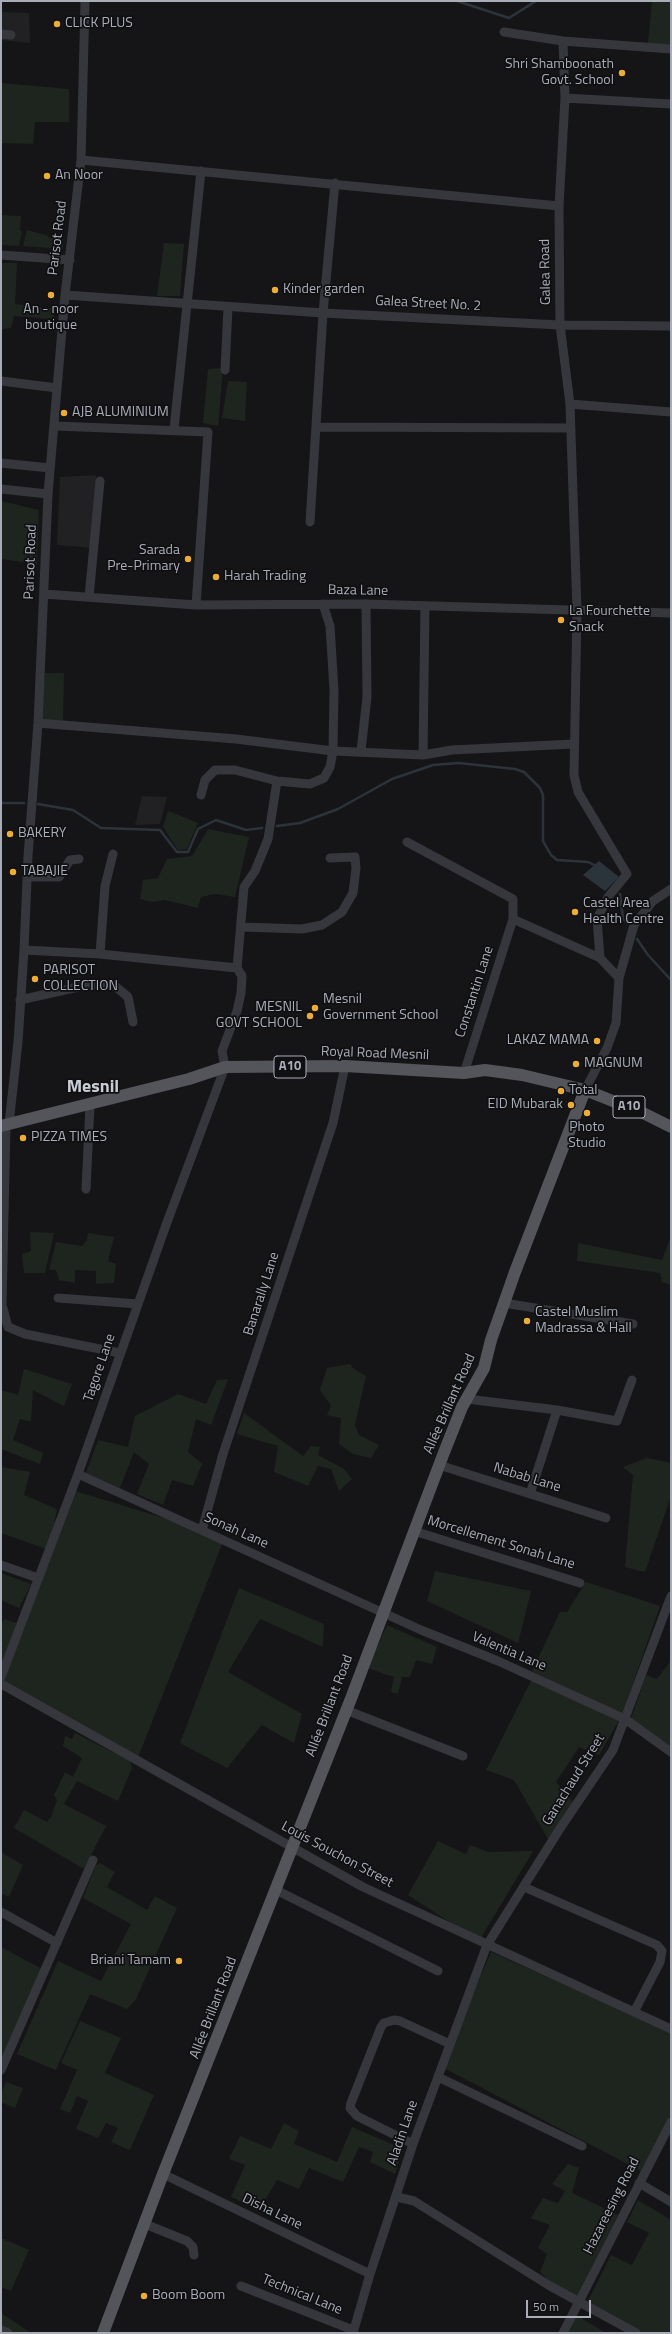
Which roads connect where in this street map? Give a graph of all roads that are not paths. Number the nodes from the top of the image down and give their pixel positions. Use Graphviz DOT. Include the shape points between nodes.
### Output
graph roads {
  1 [pos="86,1"];
  2 [pos="504,32"];
  3 [pos="1,34"];
  4 [pos="11,35"];
  5 [pos="563,41"];
  6 [pos="671,48"];
  7 [pos="565,98"];
  8 [pos="671,104"];
  9 [pos="81,160"];
  10 [pos="201,171"];
  11 [pos="335,183"];
  12 [pos="559,206"];
  13 [pos="1,255"];
  14 [pos="70,260"];
  15 [pos="65,295"];
  16 [pos="188,304"];
  17 [pos="228,307"];
  18 [pos="323,313"];
  19 [pos="560,325"];
  20 [pos="671,326"];
  21 [pos="225,370"];
  22 [pos="1,381"];
  23 [pos="57,388"];
  24 [pos="570,404"];
  25 [pos="671,412"];
  26 [pos="55,426"];
  27 [pos="317,427"];
  28 [pos="571,428"];
  29 [pos="174,429"];
  30 [pos="1,463"];
  31 [pos="50,468"];
  32 [pos="100,481"];
  33 [pos="1,489"];
  34 [pos="48,494"];
  35 [pos="310,522"];
  36 [pos="44,594"];
  37 [pos="89,597"];
  38 [pos="323,604"];
  39 [pos="365,604"];
  40 [pos="196,605"];
  41 [pos="425,606"];
  42 [pos="577,610"];
  43 [pos="671,612"];
  44 [pos="38,723"];
  45 [pos="573,744"];
  46 [pos="333,750"];
  47 [pos="361,751"];
  48 [pos="423,755"];
  49 [pos="277,781"];
  50 [pos="200,795"];
  51 [pos="407,842"];
  52 [pos="113,854"];
  53 [pos="330,858"];
  54 [pos="79,859"];
  55 [pos="27,877"];
  56 [pos="671,889"];
  57 [pos="513,919"];
  58 [pos="242,927"];
  59 [pos="24,950"];
  60 [pos="100,954"];
  61 [pos="600,958"];
  62 [pos="237,968"];
  63 [pos="619,978"];
  64 [pos="20,1000"];
  65 [pos="133,1022"];
  66 [pos="345,1066"];
  67 [pos="225,1067"];
  68 [pos="464,1073"];
  69 [pos="585,1090"];
  70 [pos="90,1104"];
  71 [pos="5,1125"];
  72 [pos="671,1127"];
  73 [pos="86,1189"];
  74 [pos="58,1298"];
  75 [pos="504,1303"];
  76 [pos="138,1304"];
  77 [pos="633,1324"];
  78 [pos="120,1353"];
  79 [pos="632,1380"];
  80 [pos="467,1399"];
  81 [pos="557,1410"];
  82 [pos="439,1466"];
  83 [pos="78,1474"];
  84 [pos="530,1494"];
  85 [pos="606,1518"];
  86 [pos="202,1530"];
  87 [pos="414,1531"];
  88 [pos="1,1565"];
  89 [pos="38,1578"];
  90 [pos="580,1583"];
  91 [pos="671,1596"];
  92 [pos="384,1613"];
  93 [pos="1,1677"];
  94 [pos="1,1684"];
  95 [pos="346,1710"];
  96 [pos="625,1719"];
  97 [pos="671,1752"];
  98 [pos="463,1756"];
  99 [pos="292,1847"];
  100 [pos="93,1860"];
  101 [pos="524,1887"];
  102 [pos="276,1890"];
  103 [pos="1,1912"];
  104 [pos="57,1943"];
  105 [pos="487,1945"];
  106 [pos="438,1971"];
  107 [pos="634,2012"];
  108 [pos="671,2029"];
  109 [pos="450,2044"];
  110 [pos="1,2070"];
  111 [pos="438,2077"];
  112 [pos="671,2122"];
  113 [pos="413,2144"];
  114 [pos="582,2146"];
  115 [pos="163,2174"];
  116 [pos="639,2183"];
  117 [pos="396,2197"];
  118 [pos="671,2202"];
  119 [pos="145,2224"];
  120 [pos="194,2255"];
  121 [pos="370,2274"];
  122 [pos="241,2286"];
  123 [pos="580,2304"];
  124 [pos="1,2330"];
  125 [pos="353,2332"];
  126 [pos="8,2333"];
  127 [pos="103,2333"];
  128 [pos="563,2333"];
  129 [pos="636,2333"];
  1 -- 9 [label="street, Parisot Road"];
  2 -- 5 [label="street"];
  3 -- 4 [label="street"];
  5 -- 6 [label="street"];
  5 -- 7 [label="street, Galea Road"];
  7 -- 8 [label="street"];
  7 -- 12 [label="street, Galea Road"];
  9 -- 10 [label="street"];
  9 -- 14 [label="street, Parisot Road"];
  10 -- 11 [label="street"];
  10 -- 16 [label="street"];
  11 -- 12 [label="street"];
  11 -- 18 [label="street"];
  12 -- 19 [label="street, Galea Road"];
  13 -- 14 [label="street"];
  14 -- 15 [label="street, Parisot Road"];
  15 -- 16 [label="street, Galea Street No. 2"];
  15 -- 23 [label="street, Parisot Road"];
  16 -- 17 [label="street, Galea Street No. 2"];
  16 -- 29 [label="street"];
  17 -- 18 [label="street, Galea Street No. 2"];
  17 -- 21 [label="street"];
  18 -- 19 [label="street, Galea Street No. 2"];
  18 -- 27 [label="street"];
  19 -- 20 [label="street, Galea Street No. 2"];
  19 -- 24 [label="street, Galea Road"];
  22 -- 23 [label="street"];
  23 -- 26 [label="street, Parisot Road"];
  24 -- 25 [label="street"];
  24 -- 28 [label="street, Galea Road"];
  26 -- 29 [label="street"];
  26 -- 31 [label="street, Parisot Road"];
  27 -- 28 [label="street"];
  27 -- 35 [label="street"];
  28 -- 42 [label="street, Galea Road"];
  29 -- 40 [label="street" via="208,432"];
  30 -- 31 [label="street"];
  31 -- 34 [label="street, Parisot Road"];
  32 -- 37 [label="street"];
  33 -- 34 [label="street"];
  34 -- 36 [label="street, Parisot Road"];
  36 -- 37 [label="street, Baza Lane"];
  36 -- 44 [label="street, Parisot Road"];
  37 -- 40 [label="street, Baza Lane"];
  38 -- 39 [label="street, Baza Lane"];
  38 -- 40 [label="street, Baza Lane"];
  38 -- 46 [label="street" via="330,626 333,656"];
  39 -- 41 [label="street, Baza Lane"];
  39 -- 47 [label="street" via="367,697"];
  41 -- 42 [label="street, Baza Lane"];
  41 -- 48 [label="street"];
  42 -- 43 [label="street, Baza Lane"];
  42 -- 45 [label="street, Galea Road"];
  44 -- 46 [label="street" via="236,739"];
  44 -- 55 [label="street, Parisot Road"];
  45 -- 48 [label="street" via="452,750"];
  45 -- 61 [label="street, Galea Road" via="574,775 578,792 627,876 608,897 597,919"];
  46 -- 47 [label="street"];
  46 -- 49 [label="street" via="330,767 324,778 310,784"];
  47 -- 48 [label="street"];
  49 -- 50 [label="street" via="236,770 215,770 205,780"];
  49 -- 58 [label="street" via="268,839 255,871 244,887"];
  51 -- 57 [label="street, Constantin Lane" via="513,899"];
  52 -- 60 [label="street" via="105,886"];
  53 -- 58 [label="street" via="355,857 353,893 342,912 322,924 302,929"];
  54 -- 55 [label="street" via="70,860 59,876"];
  55 -- 59 [label="street, Parisot Road"];
  56 -- 63 [label="street" via="652,901 634,925"];
  57 -- 61 [label="street"];
  57 -- 68 [label="street, Constantin Lane"];
  58 -- 62 [label="street"];
  59 -- 60 [label="street"];
  59 -- 64 [label="street, Parisot Road"];
  60 -- 62 [label="street"];
  61 -- 63 [label="street"];
  62 -- 67 [label="street" via="242,976 241,993 222,1051"];
  63 -- 69 [label="street" via="616,1023 607,1048"];
  64 -- 65 [label="street" via="87,985 115,986 128,997"];
  64 -- 71 [label="street, Parisot Road"];
  66 -- 67 [label="main road, Royal Road Mesnil / A10"];
  66 -- 68 [label="main road, Royal Road Mesnil / A10"];
  66 -- 86 [label="street, Banarally Lane" via="333,1123 223,1454"];
  67 -- 70 [label="main road, Royal Road Mesnil / A10"];
  67 -- 76 [label="street, Tagore Lane"];
  68 -- 69 [label="main road, Royal Road Mesnil / A10" via="485,1070 522,1075"];
  69 -- 72 [label="main road, A10"];
  69 -- 75 [label="main road, Allée Brillant Road"];
  70 -- 71 [label="main road, Royal Road Mesnil / A10"];
  70 -- 73 [label="street"];
  71 -- 78 [label="street, Parisot Road" via="2,1305 8,1327 25,1334"];
  74 -- 76 [label="street"];
  75 -- 77 [label="street"];
  75 -- 80 [label="main road, Allée Brillant Road" via="484,1368"];
  76 -- 78 [label="street, Tagore Lane"];
  78 -- 83 [label="street, Tagore Lane"];
  79 -- 81 [label="street" via="617,1421"];
  80 -- 81 [label="street"];
  80 -- 82 [label="main road, Allée Brillant Road"];
  81 -- 84 [label="street"];
  82 -- 84 [label="street, Nabab Lane"];
  82 -- 87 [label="main road, Allée Brillant Road"];
  83 -- 86 [label="street, Sonah Lane"];
  83 -- 89 [label="street, Tagore Lane"];
  84 -- 85 [label="street, Nabab Lane"];
  86 -- 92 [label="street, Sonah Lane"];
  87 -- 90 [label="street, Morcellement Sonah Lane"];
  87 -- 92 [label="main road, Allée Brillant Road"];
  88 -- 89 [label="street"];
  89 -- 93 [label="street, Tagore Lane"];
  91 -- 96 [label="street, Ganachaud Street"];
  92 -- 95 [label="main road, Allée Brillant Road"];
  92 -- 96 [label="street, Valentia Lane"];
  94 -- 99 [label="street, Louis Souchon Street"];
  95 -- 98 [label="street"];
  95 -- 99 [label="main road, Allée Brillant Road"];
  96 -- 97 [label="street, Valentia Lane"];
  96 -- 101 [label="street, Ganachaud Street" via="613,1750"];
  99 -- 102 [label="main road, Allée Brillant Road"];
  99 -- 105 [label="street, Louis Souchon Street" via="363,1887"];
  100 -- 104 [label="street"];
  101 -- 105 [label="street, Ganachaud Street"];
  101 -- 107 [label="street" via="657,1945 662,1951 660,1962"];
  102 -- 106 [label="street"];
  102 -- 115 [label="main road, Allée Brillant Road"];
  103 -- 104 [label="street"];
  104 -- 110 [label="street"];
  105 -- 107 [label="street, Louis Souchon Street"];
  105 -- 109 [label="street, Aladin Lane"];
  107 -- 108 [label="street, Louis Souchon Street"];
  109 -- 111 [label="street, Aladin Lane"];
  109 -- 113 [label="street" via="400,2021 389,2020 381,2027 351,2103 350,2108 357,2116"];
  111 -- 113 [label="street, Aladin Lane"];
  111 -- 114 [label="street"];
  112 -- 116 [label="street, Hazareesing Road"];
  113 -- 117 [label="street, Aladin Lane"];
  115 -- 119 [label="main road, Allée Brillant Road"];
  115 -- 121 [label="street, Disha Lane"];
  116 -- 118 [label="street"];
  116 -- 123 [label="street, Hazareesing Road"];
  117 -- 121 [label="street, Aladin Lane"];
  117 -- 123 [label="street" via="414,2201"];
  119 -- 120 [label="street" via="187,2241 193,2247"];
  119 -- 127 [label="main road, Allée Brillant Road"];
  121 -- 125 [label="street, Aladin Lane"];
  122 -- 125 [label="street, Technical Lane"];
  123 -- 128 [label="street, Hazareesing Road"];
  123 -- 129 [label="street"];
  124 -- 126 [label="street"];
}
